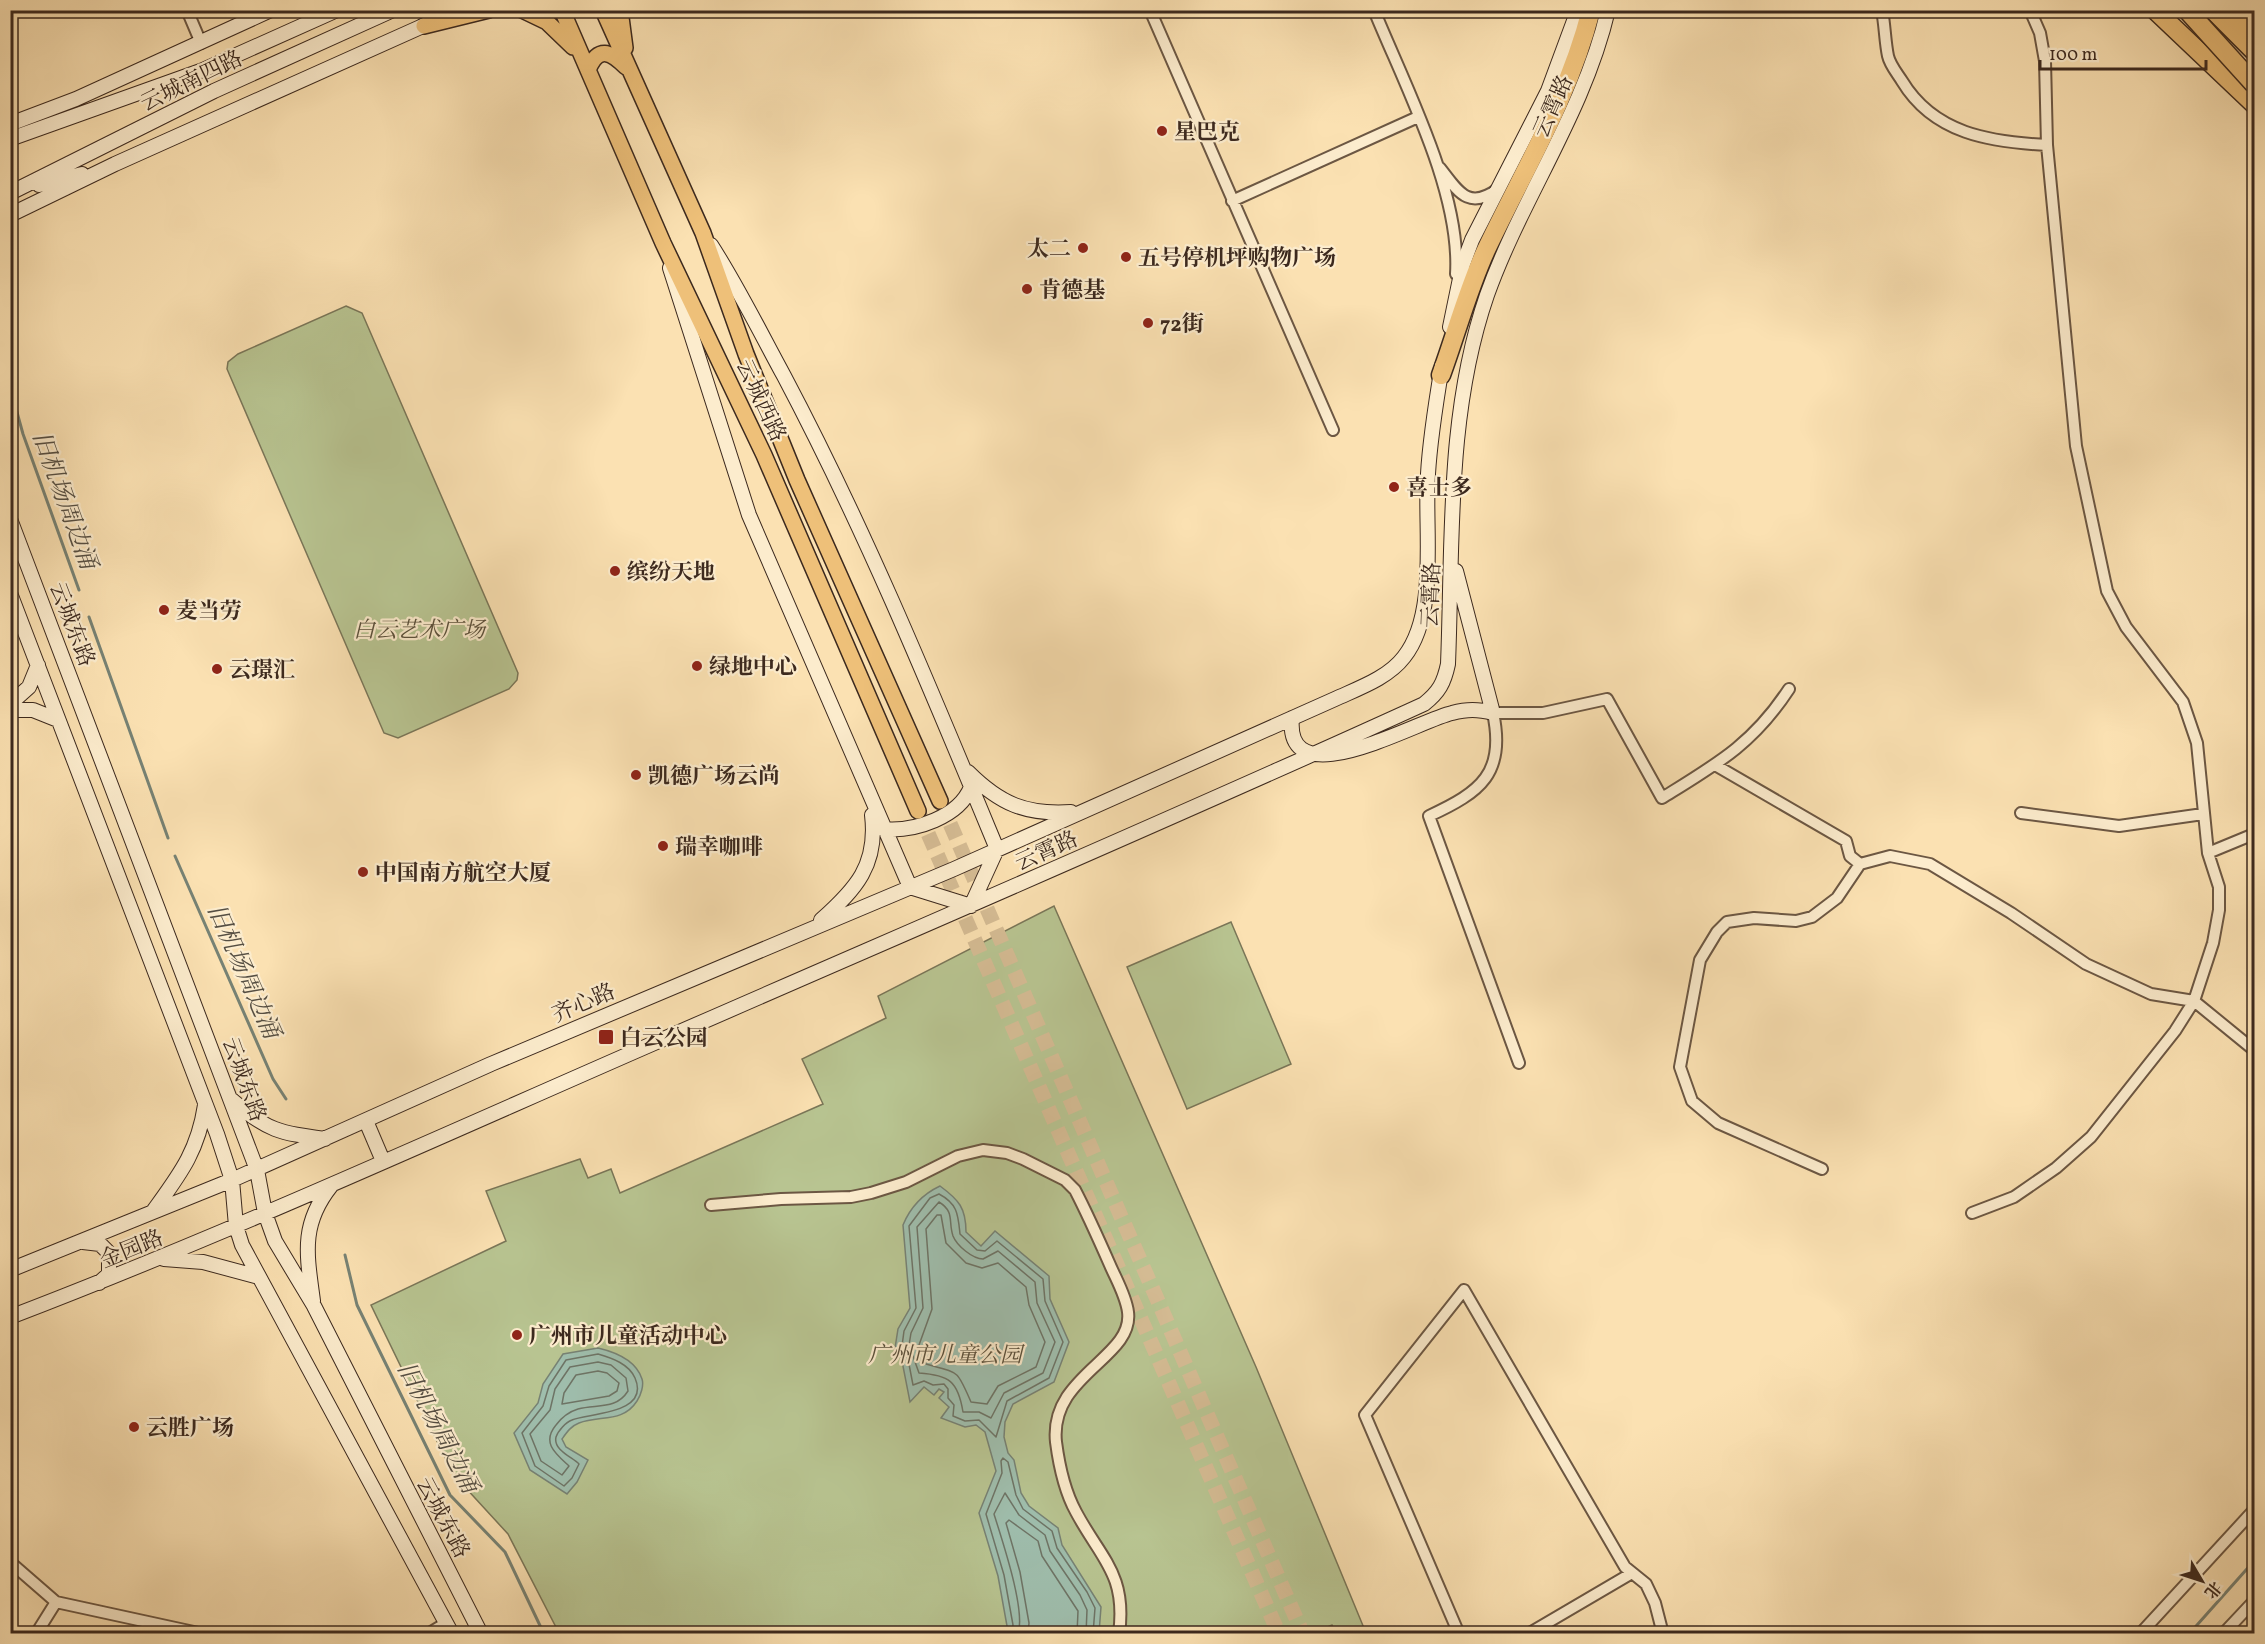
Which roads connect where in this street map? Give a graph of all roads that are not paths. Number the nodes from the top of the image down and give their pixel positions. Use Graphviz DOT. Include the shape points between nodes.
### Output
graph roads {
  1 [pos="187,10"];
  2 [pos="271,10"];
  3 [pos="337,10"];
  4 [pos="393,10"];
  5 [pos="457,10"];
  6 [pos="489,10"];
  7 [pos="522,10"];
  8 [pos="562,10"];
  9 [pos="603,10"];
  10 [pos="620,10"];
  11 [pos="1150,10"];
  12 [pos="1374,10"];
  13 [pos="1578,10"];
  14 [pos="1882,10"];
  15 [pos="2030,10"];
  16 [pos="2155,10"];
  17 [pos="2186,10"];
  18 [pos="2213,10"];
  19 [pos="2234,10"];
  20 [pos="1604,11"];
  21 [pos="424,26"];
  22 [pos="2254,30"];
  23 [pos="201,43"];
  24 [pos="2254,51"];
  25 [pos="628,69"];
  26 [pos="588,70"];
  27 [pos="2254,78"];
  28 [pos="2254,84"];
  29 [pos="76,99"];
  30 [pos="2254,104"];
  31 [pos="1418,117"];
  32 [pos="10,124"];
  33 [pos="10,138"];
  34 [pos="2047,145"];
  35 [pos="115,165"];
  36 [pos="1438,166"];
  37 [pos="1498,189"];
  38 [pos="10,193"];
  39 [pos="1232,201"];
  40 [pos="10,215"];
  41 [pos="703,233"];
  42 [pos="663,243"];
  43 [pos="1450,325"];
  44 [pos="1441,375"];
  45 [pos="1333,430"];
  46 [pos="10,519"];
  47 [pos="1452,555"];
  48 [pos="10,593"];
  49 [pos="38,665"];
  50 [pos="1789,688"];
  51 [pos="10,704"];
  52 [pos="10,710"];
  53 [pos="1493,713"];
  54 [pos="1292,718"];
  55 [pos="58,720"];
  56 [pos="1313,755"];
  57 [pos="1715,765"];
  58 [pos="963,767"];
  59 [pos="109,780"];
  60 [pos="971,787"];
  61 [pos="86,790"];
  62 [pos="1104,800"];
  63 [pos="870,801"];
  64 [pos="940,801"];
  65 [pos="918,811"];
  66 [pos="2021,813"];
  67 [pos="2203,814"];
  68 [pos="883,829"];
  69 [pos="2254,834"];
  70 [pos="997,849"];
  71 [pos="2208,853"];
  72 [pos="1860,864"];
  73 [pos="954,869"];
  74 [pos="910,887"];
  75 [pos="971,906"];
  76 [pos="812,928"];
  77 [pos="2194,1000"];
  78 [pos="207,1036"];
  79 [pos="183,1045"];
  80 [pos="2254,1050"];
  81 [pos="1519,1063"];
  82 [pos="230,1098"];
  83 [pos="205,1103"];
  84 [pos="366,1121"];
  85 [pos="327,1139"];
  86 [pos="383,1161"];
  87 [pos="1822,1169"];
  88 [pos="257,1170"];
  89 [pos="232,1180"];
  90 [pos="333,1183"];
  91 [pos="711,1205"];
  92 [pos="153,1211"];
  93 [pos="265,1213"];
  94 [pos="1972,1213"];
  95 [pos="236,1226"];
  96 [pos="75,1244"];
  97 [pos="160,1258"];
  98 [pos="10,1270"];
  99 [pos="259,1277"];
  100 [pos="98,1284"];
  101 [pos="314,1306"];
  102 [pos="10,1317"];
  103 [pos="2254,1510"];
  104 [pos="10,1562"];
  105 [pos="1632,1573"];
  106 [pos="2254,1601"];
  107 [pos="57,1602"];
  108 [pos="449,1628"];
  109 [pos="36,1634"];
  110 [pos="203,1634"];
  111 [pos="428,1634"];
  112 [pos="481,1634"];
  113 [pos="1119,1634"];
  114 [pos="1459,1634"];
  115 [pos="1528,1634"];
  116 [pos="1663,1634"];
  117 [pos="2140,1634"];
  118 [pos="2223,1634"];
  1 -- 23 [label="street"];
  2 -- 23 [label="main road"];
  3 -- 33 [label="main road, 云城南四路" via="203,70"];
  4 -- 38 [label="main road, 云城南四路" via="214,91"];
  5 -- 21 [label="main road"];
  6 -- 21 [label="main road"];
  7 -- 26 [label="main road" via="557,30"];
  8 -- 26 [label="main road, 云城西路"];
  9 -- 25 [label="main road, 云城西路"];
  10 -- 25 [label="main road"];
  11 -- 39 [label="street"];
  12 -- 31 [label="street"];
  13 -- 37 [label="main road, 云霄路" via="1548,91"];
  14 -- 34 [label="street" via="1888,58 1925,110 1964,131 2001,143"];
  15 -- 34 [label="street" via="2040,33 2045,61"];
  16 -- 30 [label="highway"];
  17 -- 27 [label="highway"];
  17 -- 28 [label="highway, bridge"];
  18 -- 24 [label="highway"];
  19 -- 22 [label="highway"];
  20 -- 44 [label="highway" via="1485,252"];
  20 -- 47 [label="main road, 云霄路" via="1600,45 1576,109 1513,233 1478,323 1455,439"];
  21 -- 35 [label="main road"];
  23 -- 29 [label="main road"];
  25 -- 26 [label="main road" via="612,55 603,53 596,56"];
  25 -- 41 [label="main road, 云城西路"];
  26 -- 42 [label="main road, 云城西路"];
  29 -- 32 [label="main road"];
  29 -- 33 [label="main road"];
  31 -- 36 [label="street"];
  31 -- 39 [label="street"];
  34 -- 67 [label="street" via="2076,446 2107,591 2126,627 2183,702 2197,743"];
  35 -- 38 [label="main road"];
  35 -- 40 [label="main road"];
  36 -- 37 [label="street" via="1464,197 1478,199"];
  36 -- 43 [label="street" via="1456,241"];
  37 -- 43 [label="main road, 云霄路" via="1469,248"];
  39 -- 45 [label="street"];
  41 -- 58 [label="main road" via="736,285 824,453"];
  41 -- 64 [label="main road, 云城西路" via="776,428"];
  42 -- 63 [label="main road" via="749,514"];
  42 -- 65 [label="main road, 云城西路" via="764,455"];
  43 -- 44 [label="main road, 云霄路"];
  44 -- 54 [label="main road, 云霄路" via="1428,475 1425,600 1414,642 1389,672"];
  46 -- 59 [label="main road, 云城东路"];
  47 -- 53 [label="main road"];
  47 -- 56 [label="main road, 云霄路" via="1449,664 1438,693 1424,704"];
  48 -- 49 [label="main road, 云城东路"];
  49 -- 51 [label="main road" via="29,687"];
  49 -- 55 [label="main road, 云城东路"];
  50 -- 57 [label="street" via="1773,714 1733,754"];
  52 -- 55 [label="main road" via="33,710"];
  53 -- 56 [label="main road" via="1478,709 1449,713 1353,749"];
  53 -- 57 [label="street" via="1544,713 1607,699 1662,798"];
  53 -- 81 [label="street" via="1498,738 1494,767 1463,800 1429,816"];
  54 -- 56 [label="main road" via="1292,737 1297,746"];
  54 -- 62 [label="main road, 云霄路"];
  55 -- 61 [label="main road, 云城东路"];
  56 -- 75 [label="main road, 云霄路"];
  57 -- 72 [label="street" via="1846,841 1850,856"];
  58 -- 60 [label="main road"];
  58 -- 62 [label="main road" via="995,797 1025,809 1077,811"];
  59 -- 61 [label="main road"];
  59 -- 78 [label="main road, 云城东路"];
  60 -- 68 [label="main road" via="967,798 954,810 915,827"];
  60 -- 70 [label="main road"];
  61 -- 79 [label="main road, 云城东路"];
  62 -- 70 [label="main road, 云霄路"];
  63 -- 68 [label="main road"];
  63 -- 76 [label="main road" via="874,839 869,863 843,901"];
  66 -- 67 [label="street" via="2119,826"];
  67 -- 71 [label="street"];
  68 -- 74 [label="main road"];
  69 -- 71 [label="street"];
  70 -- 73 [label="main road, 云霄路"];
  70 -- 75 [label="main road"];
  71 -- 77 [label="street" via="2219,887 2219,910 2213,943"];
  72 -- 77 [label="street" via="1890,856 1930,864 2086,964 2151,994"];
  72 -- 87 [label="street" via="1837,898 1812,917 1796,921 1754,918 1727,922 1718,932 1700,960 1680,1067 1692,1101 1718,1123"];
  73 -- 74 [label="main road, 齐心路"];
  74 -- 75 [label="main road"];
  74 -- 76 [label="main road, 齐心路"];
  75 -- 86 [label="main road"];
  76 -- 84 [label="main road, 齐心路"];
  77 -- 80 [label="street"];
  77 -- 94 [label="street" via="2175,1031 2091,1137 2014,1197"];
  78 -- 79 [label="main road"];
  78 -- 82 [label="main road, 云城东路"];
  79 -- 83 [label="main road, 云城东路"];
  82 -- 85 [label="main road" via="272,1130"];
  82 -- 88 [label="main road, 云城东路"];
  83 -- 89 [label="main road, 云城东路"];
  83 -- 92 [label="main road" via="196,1145"];
  84 -- 85 [label="main road, 齐心路"];
  84 -- 86 [label="main road"];
  85 -- 88 [label="main road, 齐心路"];
  86 -- 90 [label="main road"];
  88 -- 89 [label="main road, 齐心路"];
  88 -- 93 [label="main road, 云城东路"];
  89 -- 92 [label="main road, 金园路"];
  89 -- 95 [label="main road, 云城东路"];
  90 -- 93 [label="main road"];
  90 -- 101 [label="main road" via="315,1210 306,1244"];
  91 -- 113 [label="street" via="871,1193 906,1182 958,1156 983,1150 1023,1159 1065,1180 1075,1190 1121,1290 1128,1322 1113,1350 1071,1389 1060,1412 1056,1440 1076,1512 1109,1564 1117,1586"];
  92 -- 96 [label="main road, 金园路"];
  93 -- 95 [label="main road, 金园路"];
  93 -- 101 [label="main road, 云城东路" via="275,1240"];
  95 -- 97 [label="main road, 金园路"];
  95 -- 99 [label="main road, 云城东路"];
  96 -- 98 [label="main road, 金园路"];
  96 -- 100 [label="main road" via="91,1241 109,1253 109,1274"];
  97 -- 99 [label="main road" via="203,1262"];
  97 -- 100 [label="main road, 金园路"];
  99 -- 108 [label="main road, 云城东路"];
  100 -- 102 [label="main road, 金园路"];
  101 -- 112 [label="main road, 云城东路"];
  103 -- 117 [label="street"];
  104 -- 107 [label="street"];
  105 -- 114 [label="street" via="1560,1458 1464,1290 1365,1415"];
  105 -- 115 [label="street"];
  105 -- 116 [label="street" via="1647,1584"];
  106 -- 118 [label="street"];
  107 -- 109 [label="street"];
  107 -- 110 [label="street"];
  108 -- 111 [label="street"];
}
